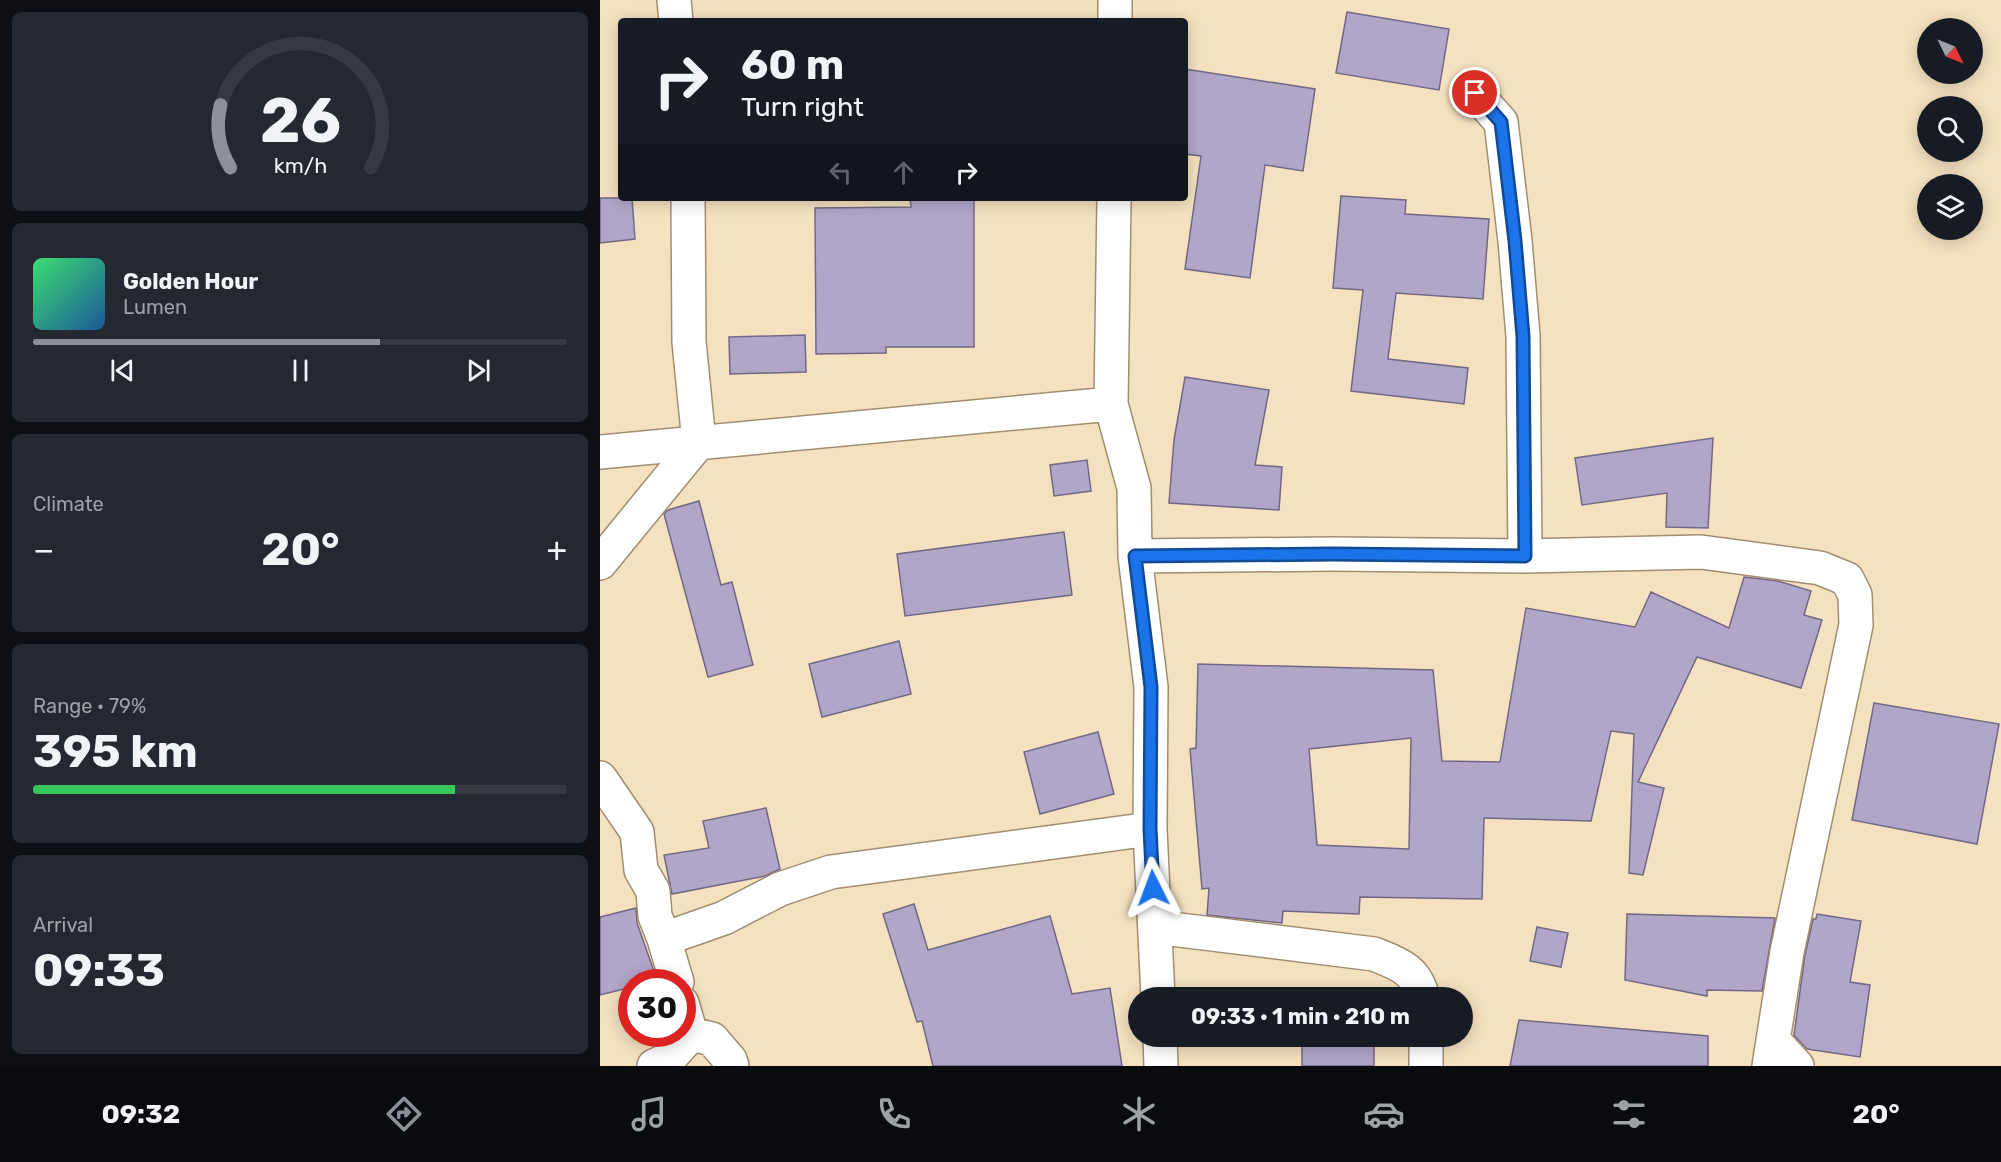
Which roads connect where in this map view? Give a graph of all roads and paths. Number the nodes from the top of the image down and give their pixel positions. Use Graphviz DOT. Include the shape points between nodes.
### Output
graph roads {
  1 [pos="674,0"];
  2 [pos="1115,0"];
  3 [pos="676,18"];
  4 [pos="1115,18"];
  5 [pos="1475,93"];
  6 [pos="688,201"];
  7 [pos="1114,201"];
  8 [pos="1111,404"];
  9 [pos="699,442"];
  10 [pos="600,453"];
  11 [pos="1135,556"];
  12 [pos="1525,556"];
  13 [pos="600,563"];
  14 [pos="600,778"];
  15 [pos="1150,829"];
  16 [pos="1155,927"];
  17 [pos="664,939"];
  18 [pos="673,969"];
  19 [pos="1158,987"];
  20 [pos="1420,987"];
  21 [pos="696,1026"];
  22 [pos="674,1047"];
  23 [pos="1160,1047"];
  24 [pos="1426,1047"];
  25 [pos="1771,1053"];
  26 [pos="654,1066"];
  27 [pos="732,1066"];
  28 [pos="1161,1066"];
  29 [pos="1426,1066"];
  30 [pos="1797,1066"];
  1 -- 3 [label="street"];
  2 -- 4 [label="street"];
  5 -- 12 [label="street" via="1501,122 1515,241 1523,336"];
  6 -- 9 [label="street" via="689,342"];
  7 -- 8 [label="street"];
  8 -- 9 [label="street"];
  8 -- 11 [label="street" via="1134,488"];
  9 -- 10 [label="street"];
  9 -- 13 [label="street"];
  11 -- 12 [label="street"];
  11 -- 15 [label="street" via="1151,687"];
  12 -- 25 [label="street" via="1701,552 1820,568 1847,579 1855,595 1856,625 1787,952"];
  14 -- 17 [label="street" via="637,832 641,870 653,891 655,916"];
  15 -- 16 [label="street"];
  15 -- 17 [label="street" via="831,872 780,889 724,918"];
  16 -- 19 [label="street"];
  16 -- 20 [label="street" via="1374,954 1403,966"];
  17 -- 18 [label="street"];
  21 -- 27 [label="street" via="712,1039"];
  22 -- 26 [label="street" via="669,1059"];
  23 -- 28 [label="street"];
  24 -- 29 [label="street"];
  25 -- 30 [label="street"];
}
